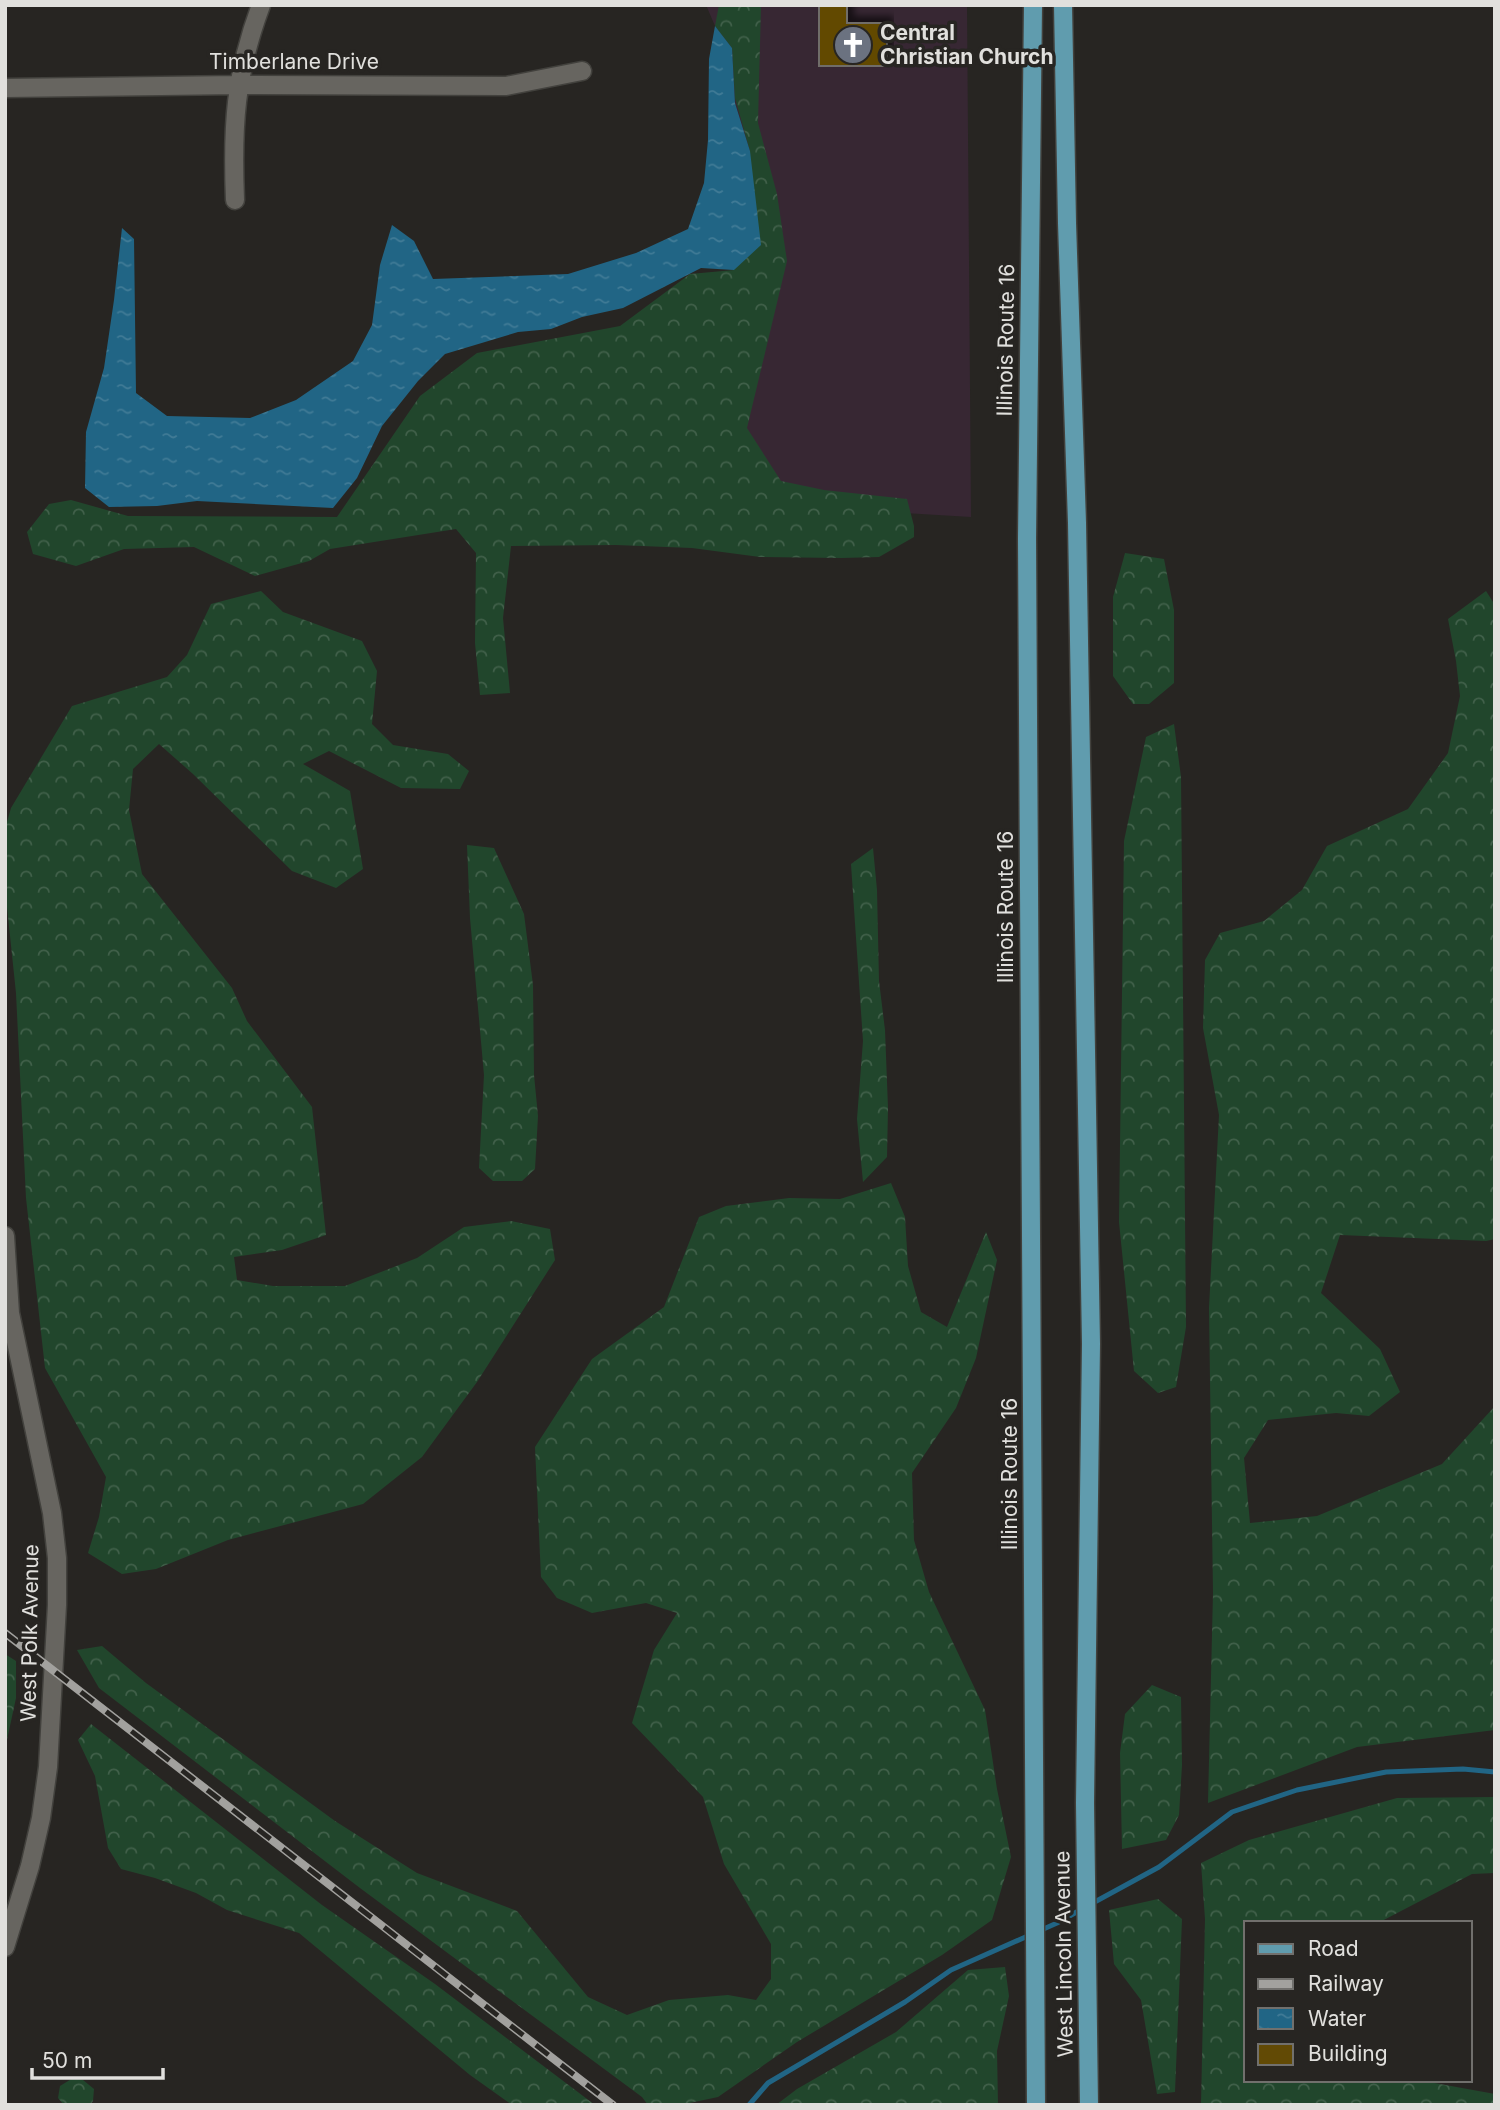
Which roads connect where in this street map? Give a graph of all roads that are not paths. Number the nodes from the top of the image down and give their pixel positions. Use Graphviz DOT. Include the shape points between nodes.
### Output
graph roads {
  1 [pos="261,5"];
  2 [pos="1033,5"];
  3 [pos="1063,5"];
  4 [pos="582,71"];
  5 [pos="238,85"];
  6 [pos="5,88"];
  7 [pos="235,200"];
  8 [pos="5,1236"];
  9 [pos="1035,1808"];
  10 [pos="5,1947"];
  11 [pos="1036,2105"];
  12 [pos="1089,2105"];
  1 -- 5 [label="street"];
  2 -- 9 [label="main road, Illinois Route 16" via="1027,539"];
  3 -- 12 [label="main road, West Lincoln Avenue" via="1091,1344 1084,1802"];
  4 -- 5 [label="street, Timberlane Drive" via="506,86"];
  5 -- 6 [label="street, Timberlane Drive"];
  5 -- 7 [label="street"];
  8 -- 10 [label="street, West Polk Avenue" via="10,1313 52,1513 57,1605 41,1818"];
  9 -- 11 [label="main road, West Lincoln Avenue"];
}
